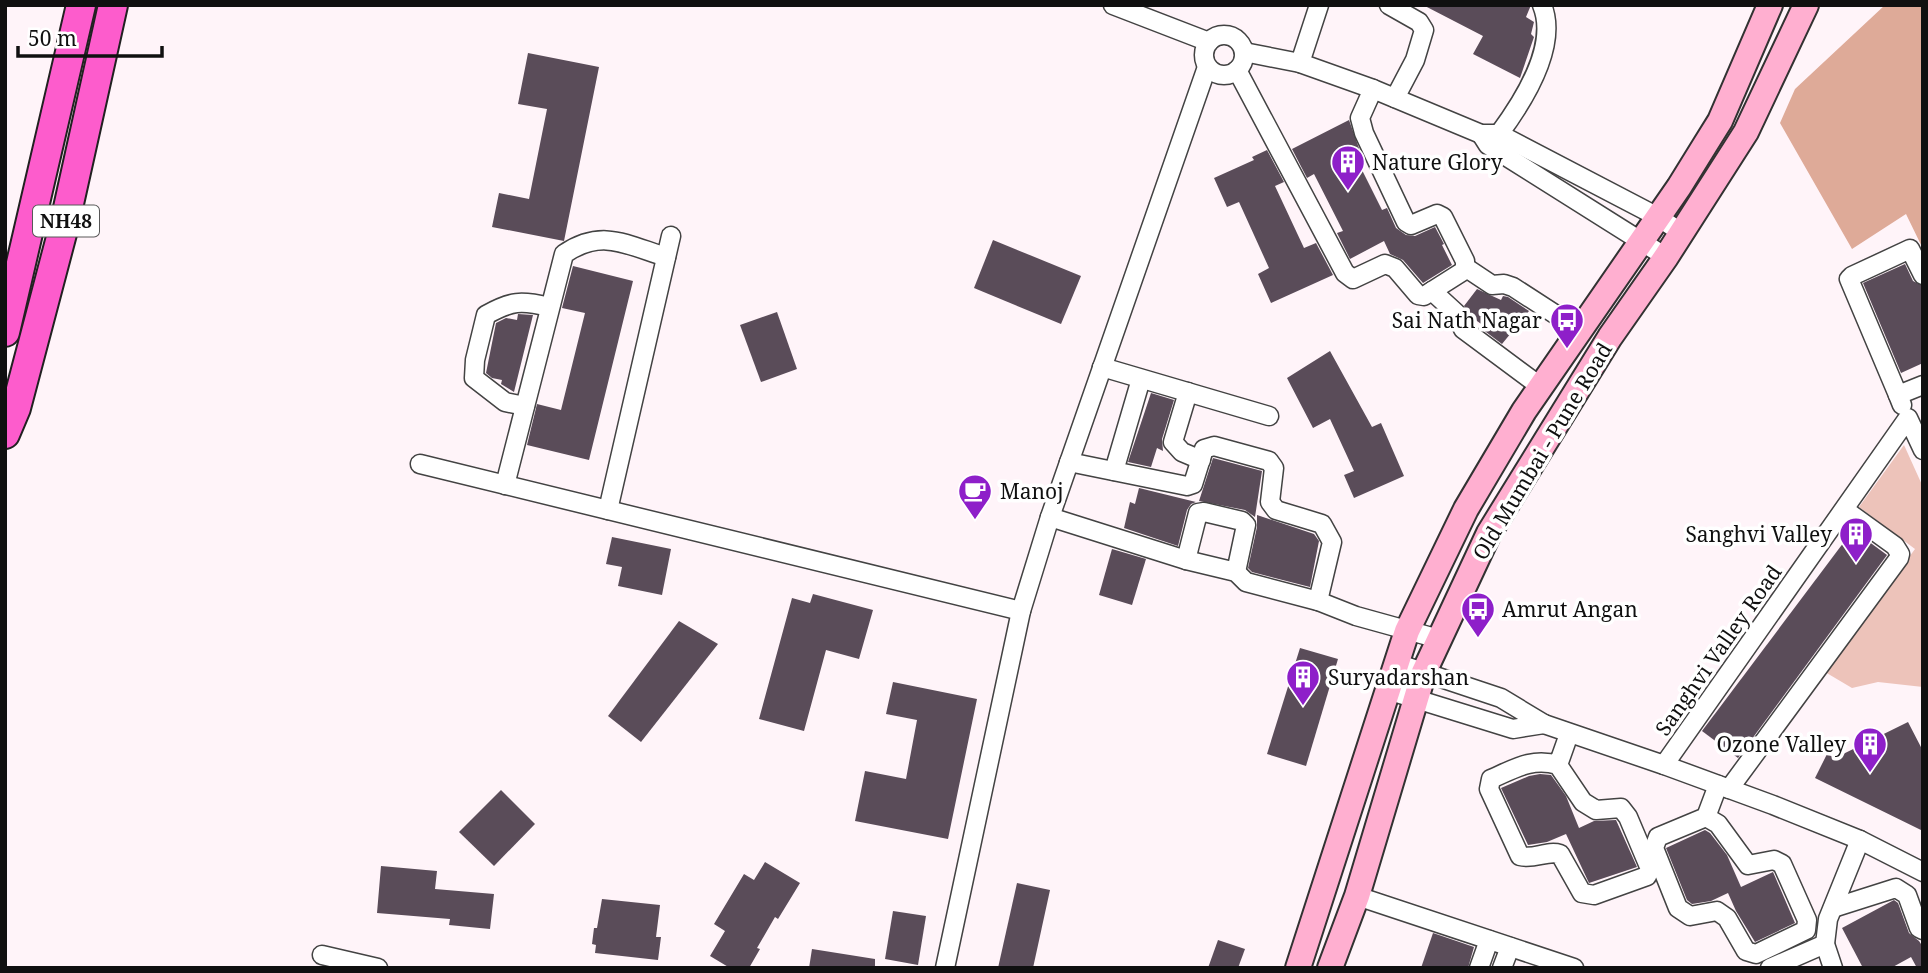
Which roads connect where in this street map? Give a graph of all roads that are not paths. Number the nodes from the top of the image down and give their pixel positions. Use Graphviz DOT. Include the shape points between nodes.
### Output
graph roads {
  1 [pos="81,5"];
  2 [pos="113,5"];
  3 [pos="1113,5"];
  4 [pos="1319,5"];
  5 [pos="1389,5"];
  6 [pos="1542,5"];
  7 [pos="1770,5"];
  8 [pos="1805,5"];
  9 [pos="1209,42"];
  10 [pos="1244,52"];
  11 [pos="1300,63"];
  12 [pos="1207,67"];
  13 [pos="1237,70"];
  14 [pos="1373,89"];
  15 [pos="1395,98"];
  16 [pos="1490,134"];
  17 [pos="1658,217"];
  18 [pos="1682,233"];
  19 [pos="671,236"];
  20 [pos="1639,242"];
  21 [pos="666,257"];
  22 [pos="1666,257"];
  23 [pos="1465,267"];
  24 [pos="1923,275"];
  25 [pos="1432,290"];
  26 [pos="549,307"];
  27 [pos="1581,331"];
  28 [pos="5,332"];
  29 [pos="1102,367"];
  30 [pos="1142,379"];
  31 [pos="1923,385"];
  32 [pos="1541,387"];
  33 [pos="1188,392"];
  34 [pos="1898,396"];
  35 [pos="525,406"];
  36 [pos="1269,416"];
  37 [pos="1908,418"];
  38 [pos="5,434"];
  39 [pos="1923,450"];
  40 [pos="1201,460"];
  41 [pos="1069,463"];
  42 [pos="420,464"];
  43 [pos="1114,471"];
  44 [pos="505,485"];
  45 [pos="608,510"];
  46 [pos="1845,510"];
  47 [pos="1050,517"];
  48 [pos="1186,560"];
  49 [pos="1236,572"];
  50 [pos="1318,601"];
  51 [pos="1021,611"];
  52 [pos="1407,631"];
  53 [pos="1439,639"];
  54 [pos="1396,663"];
  55 [pos="1424,672"];
  56 [pos="1387,690"];
  57 [pos="1415,698"];
  58 [pos="1544,724"];
  59 [pos="1569,734"];
  60 [pos="1558,765"];
  61 [pos="1664,765"];
  62 [pos="1723,787"];
  63 [pos="1706,817"];
  64 [pos="1860,840"];
  65 [pos="1923,872"];
  66 [pos="1357,896"];
  67 [pos="1833,908"];
  68 [pos="1923,930"];
  69 [pos="1489,940"];
  70 [pos="1825,944"];
  71 [pos="1510,947"];
  72 [pos="322,955"];
  73 [pos="377,968"];
  74 [pos="945,968"];
  75 [pos="1298,968"];
  76 [pos="1330,968"];
  77 [pos="1479,968"];
  78 [pos="1502,968"];
  79 [pos="1574,968"];
  80 [pos="1770,968"];
  81 [pos="1833,968"];
  1 -- 28 [label="highway, NH48"];
  2 -- 38 [label="highway, NH48" via="64,226"];
  3 -- 9 [label="street"];
  4 -- 11 [label="street"];
  5 -- 15 [label="street" via="1419,22 1424,30 1415,61"];
  6 -- 16 [label="street" via="1547,28 1535,75 1514,113"];
  7 -- 17 [label="main road, Old Mumbai - Pune Road" via="1720,121"];
  8 -- 18 [label="main road, Old Mumbai - Pune Road" via="1746,132"];
  9 -- 10 [label="street" via="1226,35 1238,41"];
  9 -- 12 [label="street" via="1204,54"];
  10 -- 11 [label="street"];
  10 -- 13 [label="street"];
  11 -- 14 [label="street"];
  12 -- 13 [label="street" via="1218,75"];
  12 -- 29 [label="street"];
  13 -- 25 [label="street" via="1345,273 1353,279 1385,264 1395,268 1418,295"];
  14 -- 15 [label="street"];
  14 -- 23 [label="street" via="1360,118 1406,222 1411,225 1437,214 1443,217"];
  15 -- 16 [label="street"];
  16 -- 17 [label="street"];
  16 -- 20 [label="street" via="1488,145"];
  17 -- 18 [label="street"];
  17 -- 20 [label="main road, Old Mumbai - Pune Road"];
  18 -- 22 [label="main road, Old Mumbai - Pune Road"];
  19 -- 21 [label="street"];
  20 -- 22 [label="street"];
  20 -- 27 [label="main road, Old Mumbai - Pune Road"];
  21 -- 26 [label="street" via="622,241 597,239 576,245 564,254"];
  21 -- 45 [label="street"];
  22 -- 53 [label="main road, Old Mumbai - Pune Road" via="1489,533"];
  23 -- 25 [label="street"];
  23 -- 27 [label="street" via="1492,285 1513,287"];
  24 -- 34 [label="street" via="1910,249 1849,279"];
  25 -- 32 [label="street" via="1457,313 1463,329"];
  26 -- 35 [label="street"];
  26 -- 35 [label="street" via="522,300 486,315 475,360 474,378 505,402"];
  27 -- 32 [label="main road, Old Mumbai - Pune Road"];
  29 -- 30 [label="street"];
  29 -- 41 [label="street"];
  30 -- 33 [label="street"];
  30 -- 43 [label="street"];
  31 -- 34 [label="street"];
  32 -- 52 [label="main road, Old Mumbai - Pune Road" via="1466,509"];
  33 -- 36 [label="street"];
  33 -- 40 [label="street" via="1173,442 1182,452"];
  34 -- 37 [label="street"];
  35 -- 44 [label="street"];
  37 -- 39 [label="street"];
  37 -- 46 [label="street, Sanghvi Valley Road"];
  40 -- 43 [label="street" via="1194,484 1187,486"];
  40 -- 50 [label="street" via="1204,449 1214,446 1269,461 1274,468 1270,502 1276,510 1322,524 1332,542"];
  41 -- 43 [label="street"];
  41 -- 47 [label="street"];
  42 -- 44 [label="street"];
  44 -- 45 [label="street"];
  45 -- 51 [label="street"];
  46 -- 61 [label="street, Sanghvi Valley Road"];
  46 -- 62 [label="street" via="1895,546 1899,558"];
  47 -- 48 [label="street"];
  47 -- 51 [label="street"];
  48 -- 49 [label="street"];
  48 -- 49 [label="street" via="1198,513 1242,521 1246,525"];
  49 -- 50 [label="street" via="1246,582"];
  50 -- 52 [label="street"];
  51 -- 74 [label="street"];
  52 -- 53 [label="street"];
  52 -- 54 [label="main road, Old Mumbai - Pune Road"];
  53 -- 55 [label="main road, Old Mumbai - Pune Road"];
  54 -- 55 [label="street"];
  54 -- 56 [label="main road, Old Mumbai - Pune Road"];
  55 -- 57 [label="main road, Old Mumbai - Pune Road"];
  55 -- 58 [label="street" via="1501,698"];
  56 -- 57 [label="street"];
  56 -- 75 [label="main road, Old Mumbai - Pune Road"];
  57 -- 58 [label="street" via="1513,729"];
  57 -- 66 [label="main road, Old Mumbai - Pune Road"];
  58 -- 59 [label="street"];
  59 -- 60 [label="street"];
  59 -- 61 [label="street"];
  60 -- 60 [label="street" via="1583,802 1596,810 1620,808 1628,817 1650,869 1647,876 1594,895 1582,893 1560,854 1520,856 1489,789 1491,779 1531,761"];
  61 -- 62 [label="street"];
  62 -- 63 [label="street"];
  62 -- 64 [label="street"];
  63 -- 63 [label="street" via="1718,824 1748,865 1773,860 1782,864 1807,920 1806,930 1756,954 1746,951 1727,918 1717,911 1690,916 1678,908 1654,848 1658,837"];
  64 -- 65 [label="street"];
  64 -- 67 [label="street"];
  66 -- 69 [label="street"];
  66 -- 76 [label="main road, Old Mumbai - Pune Road"];
  67 -- 68 [label="street" via="1896,888 1908,895"];
  67 -- 70 [label="street"];
  69 -- 71 [label="street"];
  69 -- 77 [label="street"];
  70 -- 80 [label="street"];
  70 -- 81 [label="street"];
  71 -- 78 [label="street"];
  71 -- 79 [label="street"];
  72 -- 73 [label="street"];
}
